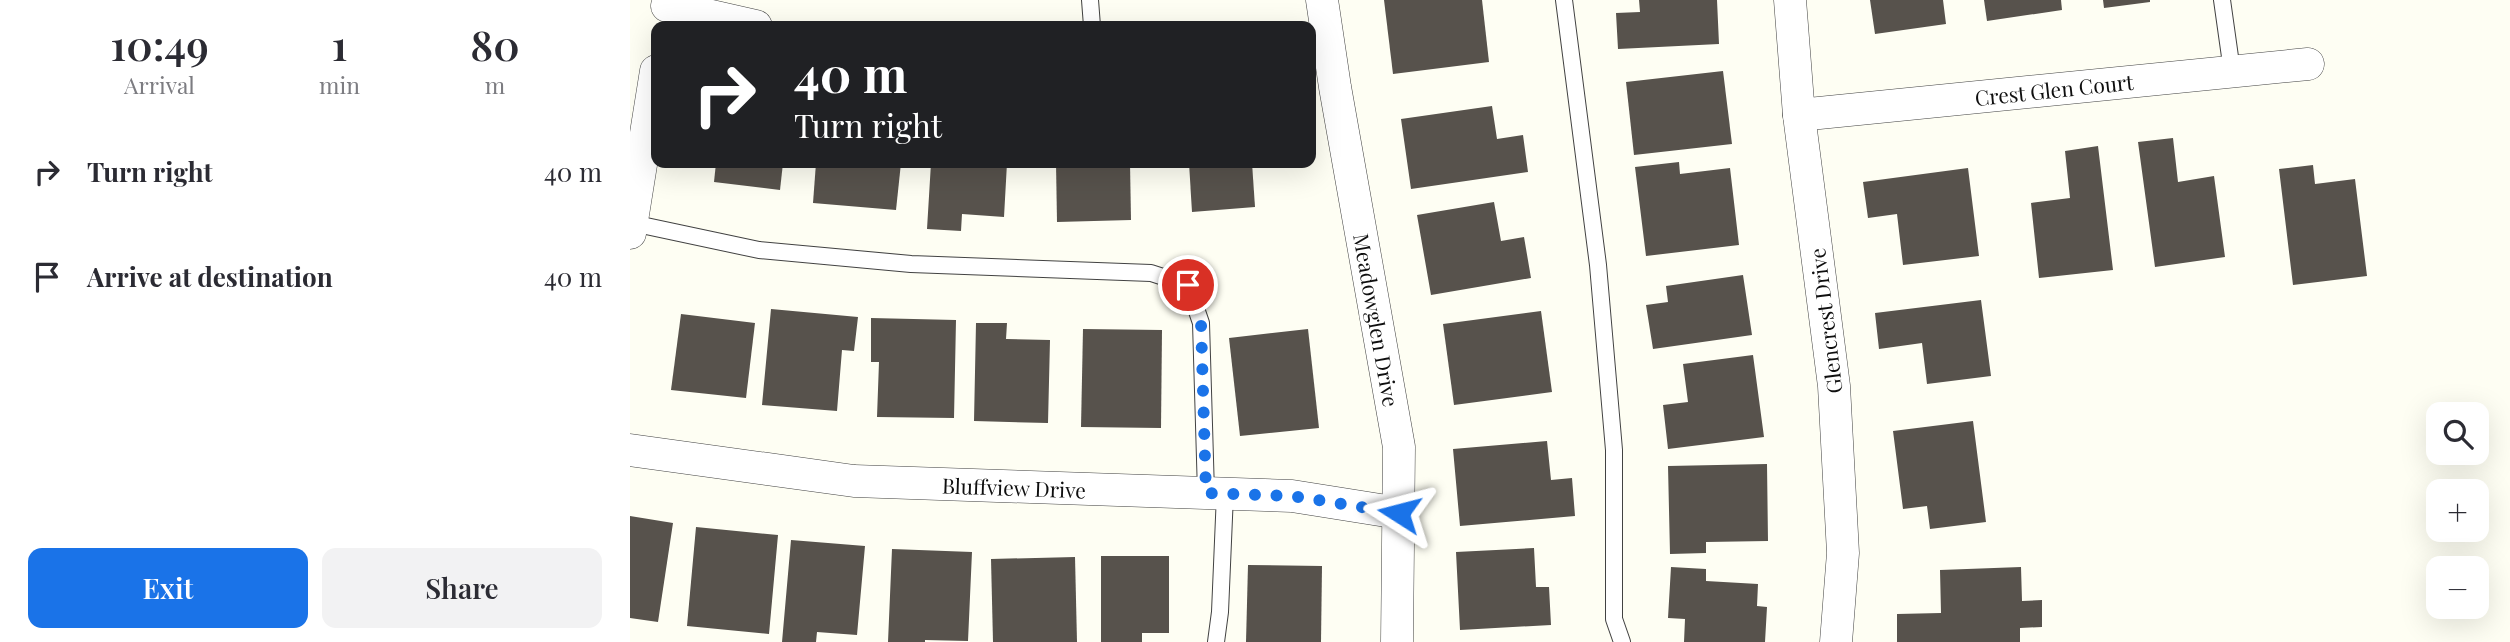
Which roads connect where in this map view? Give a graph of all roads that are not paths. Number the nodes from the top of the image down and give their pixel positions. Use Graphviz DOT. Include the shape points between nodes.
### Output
graph roads {
  1 [pos="1090,0"];
  2 [pos="1322,0"];
  3 [pos="1564,0"];
  4 [pos="1790,0"];
  5 [pos="2222,0"];
  6 [pos="666,11"];
  7 [pos="726,21"];
  8 [pos="1092,21"];
  9 [pos="1319,42"];
  10 [pos="2308,64"];
  11 [pos="2232,71"];
  12 [pos="651,102"];
  13 [pos="1800,115"];
  14 [pos="631,228"];
  15 [pos="630,450"];
  16 [pos="1216,493"];
  17 [pos="1399,513"];
  18 [pos="1216,642"];
  19 [pos="1397,642"];
  20 [pos="1622,642"];
  21 [pos="1836,642"];
  1 -- 8 [label="lane"];
  2 -- 9 [label="street, Meadowglen Drive"];
  3 -- 20 [label="lane" via="1600,292 1614,450 1614,619"];
  4 -- 13 [label="street, Glencrest Drive"];
  5 -- 11 [label="lane"];
  6 -- 7 [label="street"];
  9 -- 17 [label="street, Meadowglen Drive" via="1399,447"];
  10 -- 11 [label="street, Crest Glen Court"];
  11 -- 13 [label="street, Crest Glen Court"];
  12 -- 14 [label="street"];
  13 -- 21 [label="street, Glencrest Drive" via="1834,386 1843,553"];
  14 -- 16 [label="lane" via="759,250 911,264 1151,273 1188,285 1201,323"];
  15 -- 16 [label="street, Bluffview Drive" via="854,481"];
  16 -- 17 [label="street, Bluffview Drive" via="1292,496"];
  16 -- 18 [label="lane" via="1220,612"];
  17 -- 19 [label="street, Meadowglen Drive"];
}
